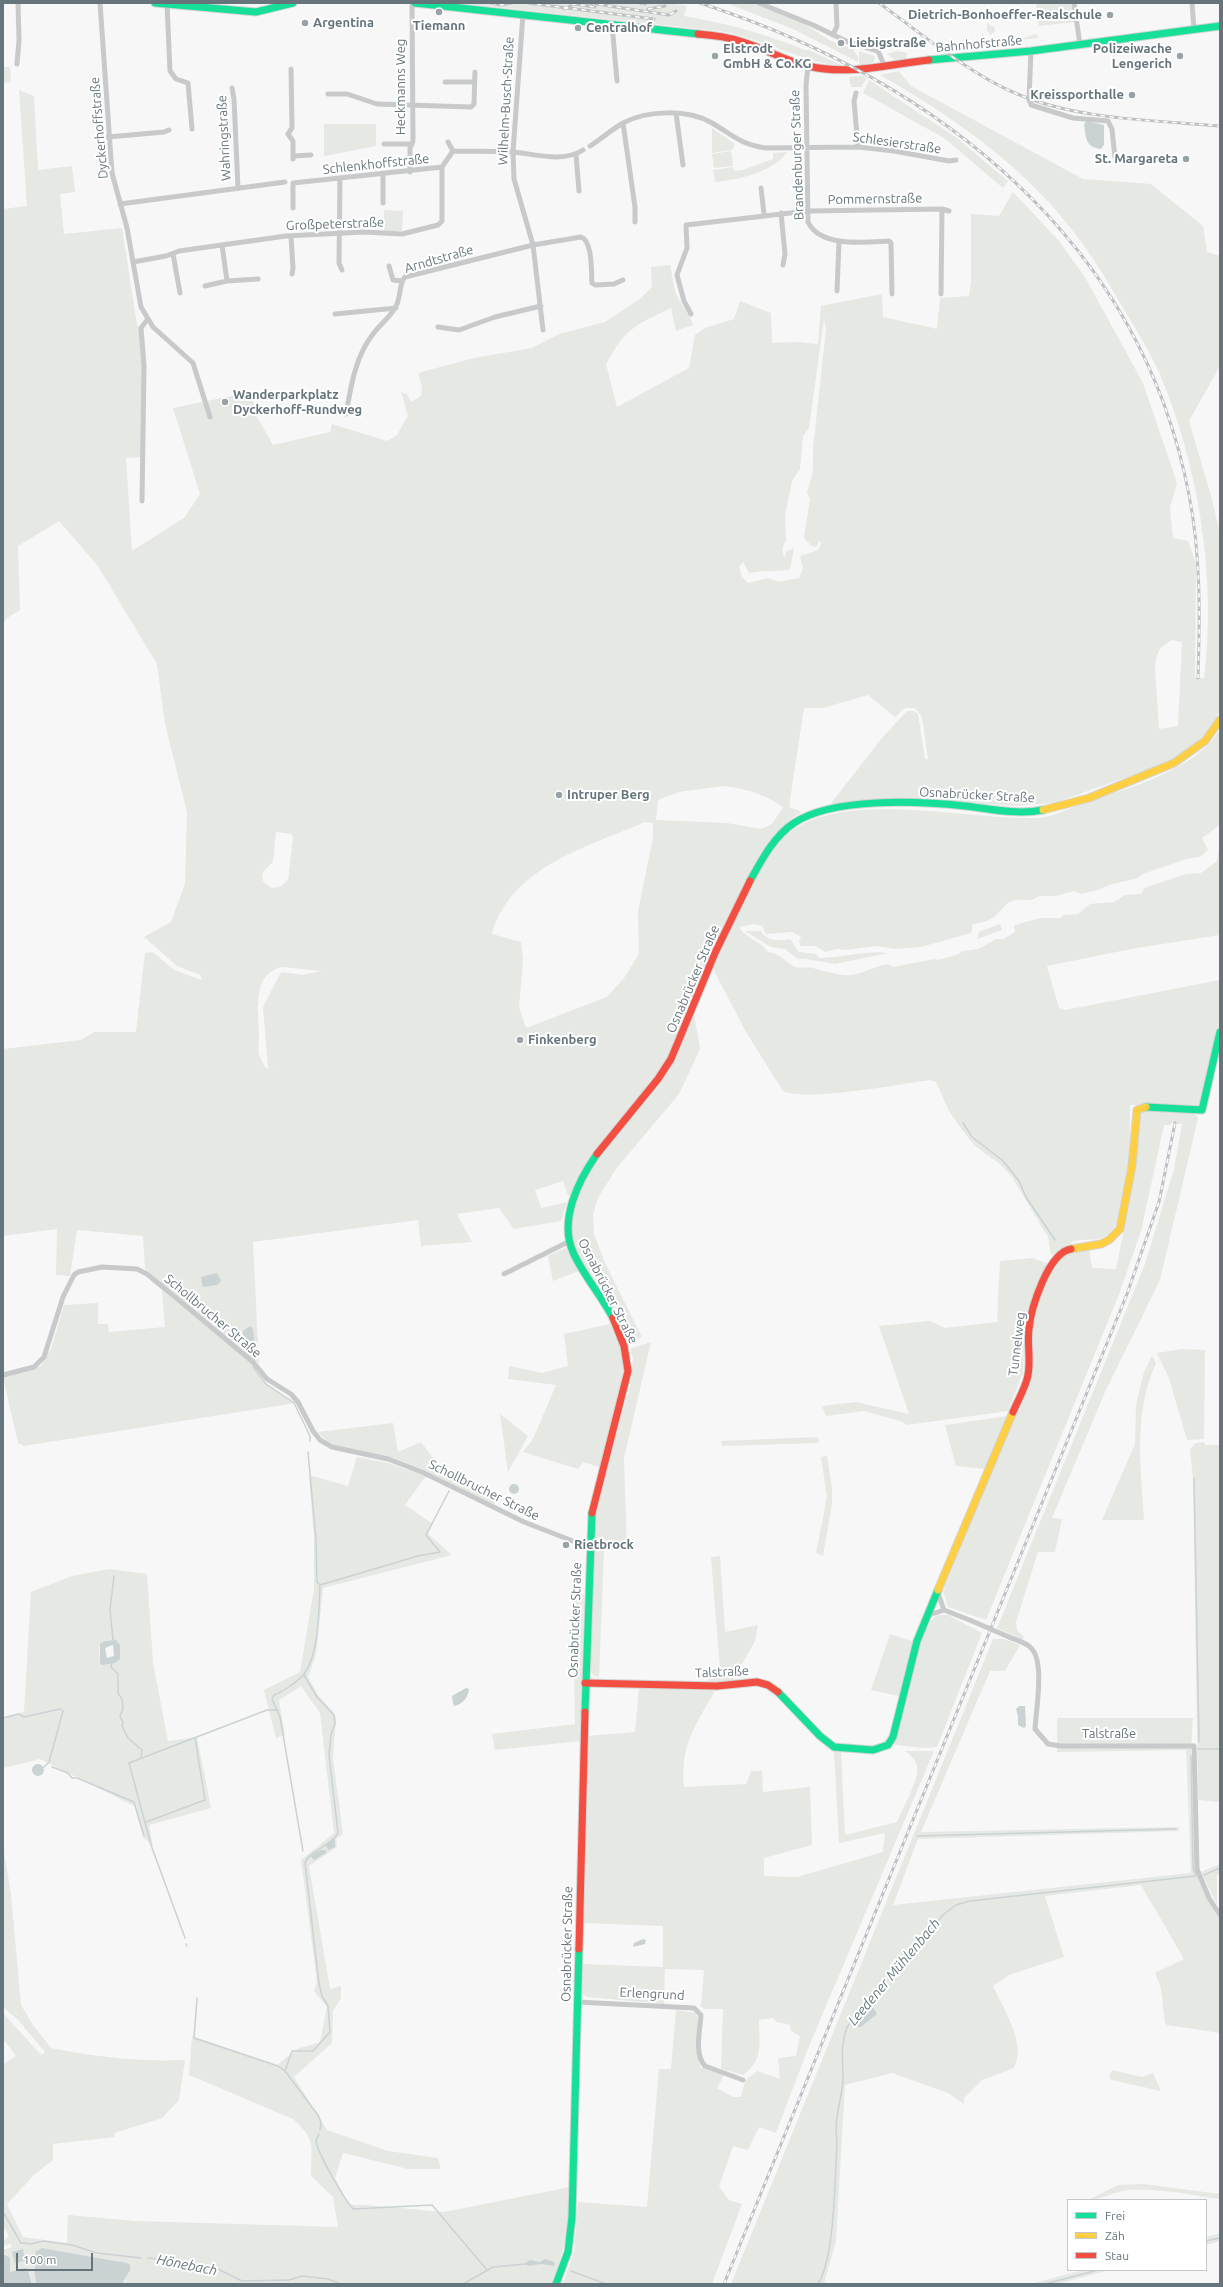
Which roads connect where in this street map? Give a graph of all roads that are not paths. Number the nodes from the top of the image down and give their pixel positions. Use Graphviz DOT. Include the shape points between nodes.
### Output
graph roads {
  1 [pos="18,3"];
  2 [pos="100,3"];
  3 [pos="155,3"];
  4 [pos="294,3"];
  5 [pos="413,3"];
  6 [pos="759,3"];
  7 [pos="836,3"];
  8 [pos="1074,3"];
  9 [pos="1192,3"];
  10 [pos="167,4"];
  11 [pos="523,14"];
  12 [pos="612,24"];
  13 [pos="1220,26"];
  14 [pos="1194,29"];
  15 [pos="833,35"];
  16 [pos="1080,45"];
  17 [pos="1031,51"];
  18 [pos="17,64"];
  19 [pos="808,66"];
  20 [pos="885,67"];
  21 [pos="291,69"];
  22 [pos="475,72"];
  23 [pos="618,81"];
  24 [pos="445,82"];
  25 [pos="474,82"];
  26 [pos="232,88"];
  27 [pos="856,93"];
  28 [pos="328,94"];
  29 [pos="413,104"];
  30 [pos="676,113"];
  31 [pos="623,123"];
  32 [pos="192,129"];
  33 [pos="169,130"];
  34 [pos="108,137"];
  35 [pos="448,142"];
  36 [pos="384,144"];
  37 [pos="412,144"];
  38 [pos="590,146"];
  39 [pos="858,147"];
  40 [pos="809,148"];
  41 [pos="584,150"];
  42 [pos="453,151"];
  43 [pos="512,152"];
  44 [pos="311,155"];
  45 [pos="576,155"];
  46 [pos="1115,158"];
  47 [pos="956,160"];
  48 [pos="683,165"];
  49 [pos="442,167"];
  50 [pos="410,172"];
  51 [pos="383,175"];
  52 [pos="340,179"];
  53 [pos="285,182"];
  54 [pos="238,188"];
  55 [pos="761,188"];
  56 [pos="579,191"];
  57 [pos="383,203"];
  58 [pos="120,204"];
  59 [pos="294,208"];
  60 [pos="942,209"];
  61 [pos="808,211"];
  62 [pos="949,211"];
  63 [pos="781,213"];
  64 [pos="764,214"];
  65 [pos="635,222"];
  66 [pos="339,233"];
  67 [pos="291,237"];
  68 [pos="839,242"];
  69 [pos="222,245"];
  70 [pos="533,245"];
  71 [pos="174,254"];
  72 [pos="133,262"];
  73 [pos="783,265"];
  74 [pos="389,266"];
  75 [pos="342,270"];
  76 [pos="292,274"];
  77 [pos="258,279"];
  78 [pos="623,280"];
  79 [pos="227,281"];
  80 [pos="402,281"];
  81 [pos="206,286"];
  82 [pos="836,291"];
  83 [pos="180,293"];
  84 [pos="892,294"];
  85 [pos="941,294"];
  86 [pos="541,306"];
  87 [pos="396,308"];
  88 [pos="335,314"];
  89 [pos="691,314"];
  90 [pos="147,320"];
  91 [pos="438,327"];
  92 [pos="543,330"];
  93 [pos="346,414"];
  94 [pos="210,417"];
  95 [pos="142,501"];
  96 [pos="1220,720"];
  97 [pos="1220,1032"];
  98 [pos="568,1242"];
  99 [pos="504,1274"];
  100 [pos="3,1375"];
  101 [pos="589,1545"];
  102 [pos="938,1593"];
  103 [pos="944,1610"];
  104 [pos="928,1615"];
  105 [pos="585,1683"];
  106 [pos="1220,1915"];
  107 [pos="578,2002"];
  108 [pos="743,2080"];
  109 [pos="556,2284"];
  1 -- 18 [label="street"];
  2 -- 34 [label="street, Dyckerhoffstraße"];
  3 -- 10 [label="street"];
  4 -- 10 [label="street" via="256,12"];
  5 -- 11 [label="street, Bahnhofstraße"];
  5 -- 29 [label="street, Heckmanns Weg"];
  6 -- 15 [label="street"];
  7 -- 15 [label="street" via="837,26"];
  8 -- 16 [label="street"];
  9 -- 14 [label="street"];
  10 -- 32 [label="street" via="170,71 176,79 188,83"];
  11 -- 12 [label="street, Bahnhofstraße"];
  11 -- 43 [label="street, Wilhelm-Busch-Straße"];
  12 -- 19 [label="street, Bahnhofstraße" via="723,37"];
  12 -- 23 [label="street"];
  13 -- 14 [label="street, Bahnhofstraße"];
  14 -- 16 [label="street, Bahnhofstraße"];
  15 -- 20 [label="street" via="878,51"];
  16 -- 17 [label="street, Bahnhofstraße"];
  17 -- 20 [label="street, Bahnhofstraße"];
  17 -- 46 [label="street" via="1031,105 1073,118 1108,121 1112,129"];
  19 -- 20 [label="street, Bahnhofstraße" via="844,71"];
  19 -- 40 [label="street, Brandenburger Straße" via="806,85"];
  21 -- 44 [label="street" via="292,128 288,134 292,141 293,157"];
  22 -- 25 [label="street"];
  24 -- 25 [label="street"];
  25 -- 29 [label="street" via="474,104 471,107"];
  26 -- 54 [label="street, Wahringstraße"];
  27 -- 39 [label="street" via="854,101"];
  28 -- 29 [label="street" via="347,94 377,104"];
  29 -- 37 [label="street, Heckmanns Weg"];
  30 -- 31 [label="street, Schlesierstraße" via="643,116"];
  30 -- 40 [label="street, Schlesierstraße" via="699,116 740,142 753,147"];
  30 -- 48 [label="street"];
  31 -- 38 [label="street, Schlesierstraße"];
  31 -- 65 [label="street"];
  33 -- 34 [label="street"];
  34 -- 58 [label="street, Dyckerhoffstraße" via="112,173"];
  35 -- 42 [label="street"];
  36 -- 37 [label="street"];
  37 -- 50 [label="street, Heckmanns Weg"];
  39 -- 40 [label="street, Schlesierstraße"];
  39 -- 47 [label="street, Schlesierstraße"];
  40 -- 61 [label="street, Brandenburger Straße"];
  41 -- 45 [label="street"];
  42 -- 43 [label="street"];
  42 -- 49 [label="street, Schlenkhoffstraße"];
  43 -- 45 [label="street" via="557,157"];
  43 -- 70 [label="street, Wilhelm-Busch-Straße" via="514,179"];
  45 -- 56 [label="street"];
  49 -- 50 [label="street, Schlenkhoffstraße"];
  49 -- 66 [label="street, Großpeterstraße" via="442,221 438,224 402,234"];
  50 -- 51 [label="street, Schlenkhoffstraße"];
  51 -- 52 [label="street, Schlenkhoffstraße"];
  51 -- 57 [label="street"];
  52 -- 59 [label="street, Schlenkhoffstraße" via="293,183"];
  52 -- 66 [label="street"];
  53 -- 54 [label="street"];
  54 -- 58 [label="street"];
  55 -- 64 [label="street"];
  58 -- 72 [label="street, Dyckerhoffstraße"];
  60 -- 61 [label="street, Pommernstraße"];
  60 -- 62 [label="street, Pommernstraße"];
  60 -- 85 [label="street"];
  61 -- 63 [label="street, Pommernstraße"];
  61 -- 68 [label="street, Brandenburger Straße" via="811,227"];
  63 -- 64 [label="street, Pommernstraße"];
  63 -- 73 [label="street" via="785,254"];
  64 -- 89 [label="street, Pommernstraße" via="686,225 687,248 677,275 684,301"];
  66 -- 67 [label="street, Großpeterstraße"];
  66 -- 75 [label="street" via="339,263"];
  67 -- 69 [label="street, Großpeterstraße" via="270,237"];
  67 -- 76 [label="street"];
  68 -- 82 [label="street"];
  68 -- 84 [label="street, Brandenburger Straße" via="891,243"];
  69 -- 71 [label="street, Großpeterstraße" via="179,251"];
  69 -- 79 [label="street"];
  70 -- 78 [label="street, Arndtstraße" via="584,238 591,256 592,283 614,284"];
  70 -- 80 [label="street, Arndtstraße" via="405,277"];
  70 -- 86 [label="street, Wilhelm-Busch-Straße"];
  71 -- 72 [label="street, Großpeterstraße"];
  71 -- 83 [label="street"];
  72 -- 90 [label="street, Dyckerhoffstraße" via="141,308"];
  74 -- 80 [label="street" via="393,280"];
  77 -- 79 [label="street"];
  79 -- 81 [label="street"];
  80 -- 87 [label="street, Arndtstraße"];
  86 -- 91 [label="street" via="495,317 459,330"];
  86 -- 92 [label="street, Wilhelm-Busch-Straße"];
  87 -- 88 [label="street"];
  87 -- 93 [label="street, Arndtstraße" via="372,334 354,370"];
  90 -- 94 [label="street, Dyckerhoffstraße" via="193,364"];
  90 -- 95 [label="street" via="141,328 144,366"];
  96 -- 98 [label="street, Osnabrücker Straße" via="1205,741 1172,765 1066,806 1020,811 921,803 875,805 823,810 795,822 774,844 751,879 714,955 684,1032 668,1065 600,1151 579,1184 568,1220"];
  97 -- 102 [label="street, Tunnelweg" via="1202,1110 1145,1107 1137,1110 1132,1166 1120,1229 1101,1244 1064,1250 1053,1264 1030,1321 1028,1376"];
  98 -- 99 [label="street"];
  98 -- 101 [label="street, Osnabrücker Straße" via="617,1329 628,1358 626,1385 592,1510"];
  100 -- 101 [label="street, Schollbrucher Straße" via="34,1367 44,1357 63,1297 74,1275 98,1267 137,1270 164,1288 253,1362 267,1379 291,1394 320,1440 338,1448 388,1459 422,1472 517,1519"];
  101 -- 105 [label="street, Osnabrücker Straße"];
  102 -- 103 [label="street"];
  102 -- 104 [label="street, Talstraße"];
  103 -- 104 [label="street"];
  103 -- 106 [label="street, Talstraße, bridge" via="1009,1636 1030,1647 1037,1656 1039,1667 1034,1730 1048,1744 1194,1746 1197,1869 1209,1898"];
  104 -- 105 [label="street, Talstraße" via="908,1672 893,1737 888,1745 873,1750 842,1749 827,1743 783,1695 768,1685 757,1682 717,1686"];
  105 -- 107 [label="street, Osnabrücker Straße"];
  107 -- 108 [label="street, Erlengrund" via="694,2008 701,2015 701,2062 705,2066"];
  107 -- 109 [label="street, Osnabrücker Straße" via="572,2216 568,2252"];
}
